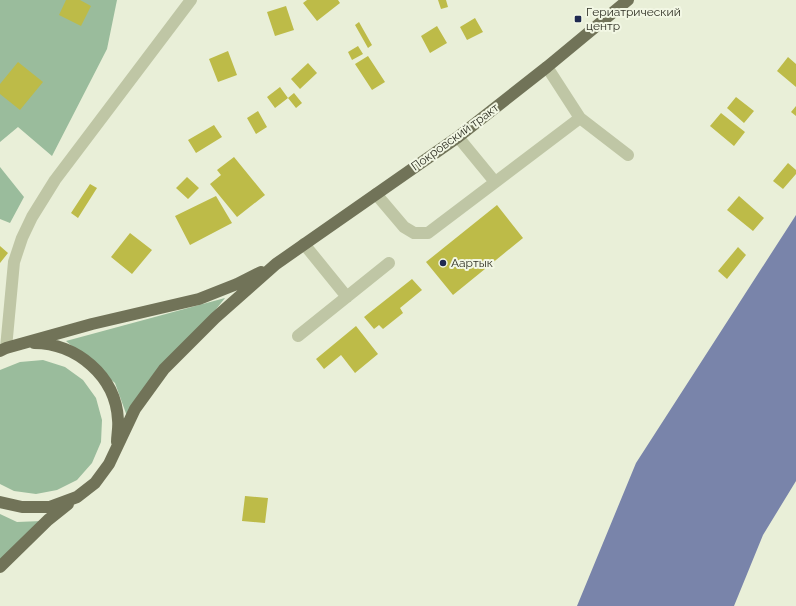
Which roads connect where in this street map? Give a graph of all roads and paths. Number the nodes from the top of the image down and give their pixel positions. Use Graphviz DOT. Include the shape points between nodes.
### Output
graph roads {
  1 [pos="191,0"];
  2 [pos="628,0"];
  3 [pos="547,67"];
  4 [pos="580,118"];
  5 [pos="458,137"];
  6 [pos="628,156"];
  7 [pos="495,182"];
  8 [pos="376,194"];
  9 [pos="304,244"];
  10 [pos="389,263"];
  11 [pos="276,264"];
  12 [pos="347,297"];
  13 [pos="298,336"];
  14 [pos="24,344"];
  15 [pos="3,350"];
  16 [pos="109,464"];
  17 [pos="77,497"];
  18 [pos="0,502"];
  19 [pos="0,567"];
  1 -- 15 [label="street" via="55,180 32,217 14,262"];
  2 -- 3 [label="main road, Покровский тракт"];
  3 -- 4 [label="street"];
  3 -- 5 [label="main road, Покровский тракт"];
  4 -- 6 [label="street"];
  4 -- 7 [label="street"];
  5 -- 7 [label="street"];
  5 -- 8 [label="main road, Покровский тракт"];
  7 -- 8 [label="street" via="428,233 414,233 404,227"];
  8 -- 9 [label="main road, Покровский тракт"];
  9 -- 11 [label="main road, Покровский тракт"];
  9 -- 12 [label="street"];
  10 -- 12 [label="street"];
  11 -- 14 [label="main road" via="237,284 199,298 92,324"];
  11 -- 16 [label="main road" via="215,318 164,369 135,409"];
  12 -- 13 [label="street"];
  14 -- 15 [label="main road"];
  14 -- 16 [label="main road" via="46,344 68,350 88,361 103,378 114,398 118,420 117,442"];
  16 -- 17 [label="main road" via="95,483"];
  17 -- 18 [label="main road" via="50,507 22,507"];
  17 -- 19 [label="main road" via="48,520"];
}
